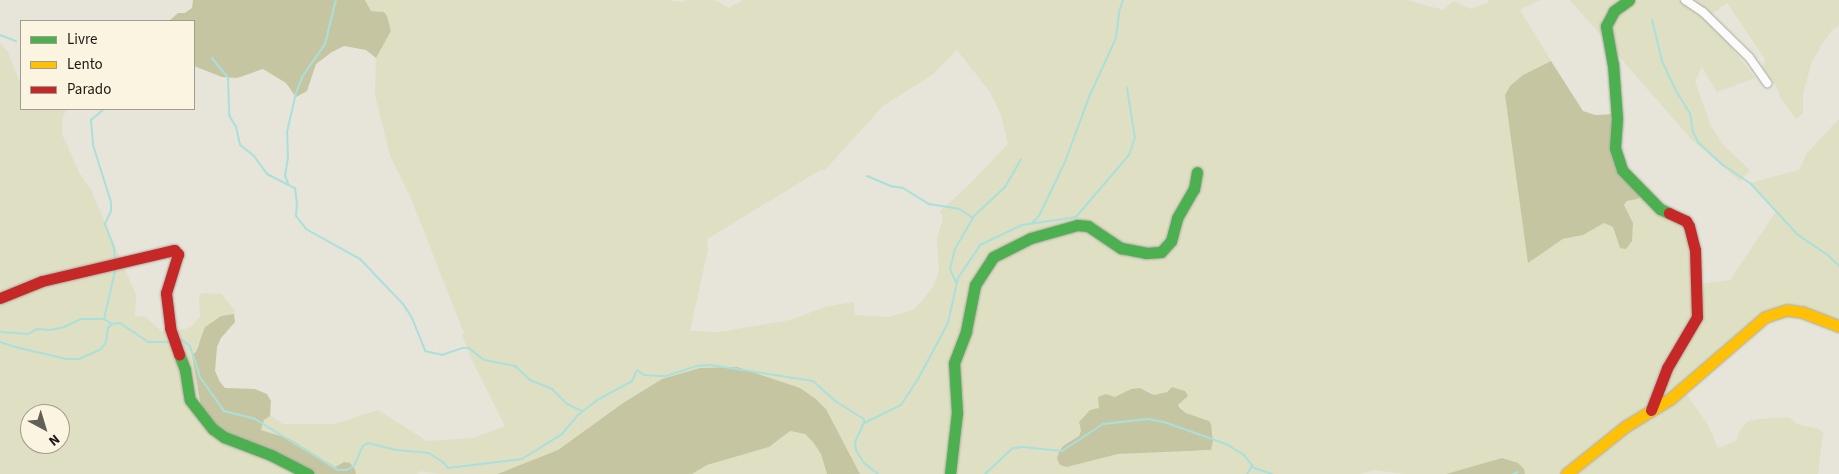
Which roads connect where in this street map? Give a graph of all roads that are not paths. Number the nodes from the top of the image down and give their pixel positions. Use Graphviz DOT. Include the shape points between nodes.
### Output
graph roads {
  1 [pos="1629,0"];
  2 [pos="1686,0"];
  3 [pos="1767,83"];
  4 [pos="1197,172"];
  5 [pos="0,298"];
  6 [pos="1839,326"];
  7 [pos="1651,410"];
  8 [pos="308,474"];
  9 [pos="950,474"];
  10 [pos="1566,474"];
  1 -- 7 [label="street" via="1614,11 1606,26 1613,64 1617,119 1615,148 1622,170 1632,182 1660,209 1686,221 1695,250 1696,318 1667,368"];
  2 -- 3 [label="street" via="1703,12 1749,57"];
  4 -- 9 [label="street" via="1171,241 1161,252 1121,248 1088,226 1077,225 1031,238 993,257 975,285 966,331 954,363 958,413"];
  5 -- 8 [label="street" via="42,281 174,250 178,254 166,293 170,328 185,370 190,400 213,429 224,437 271,454"];
  6 -- 7 [label="street" via="1802,312 1776,312 1670,399"];
  7 -- 10 [label="street"];
}
